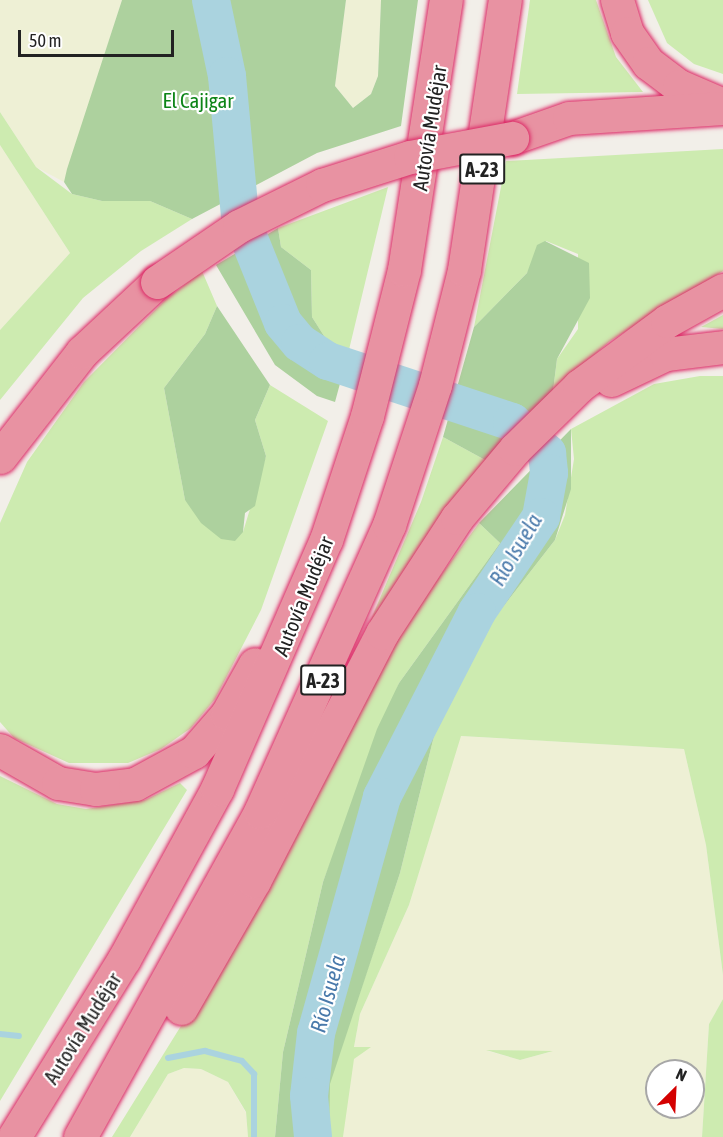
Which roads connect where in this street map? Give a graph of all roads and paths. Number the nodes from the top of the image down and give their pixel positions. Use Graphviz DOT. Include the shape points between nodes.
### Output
graph roads {
  1 [pos="446,0"];
  2 [pos="505,0"];
  3 [pos="617,0"];
  4 [pos="723,106"];
  5 [pos="723,126"];
  6 [pos="512,138"];
  7 [pos="723,290"];
  8 [pos="723,347"];
  9 [pos="579,386"];
  10 [pos="29,419"];
  11 [pos="0,456"];
  12 [pos="0,479"];
  13 [pos="338,506"];
  14 [pos="0,750"];
  15 [pos="14,1137"];
  16 [pos="80,1137"];
  17 [pos="102,1137"];
  1 -- 13 [label="highway, Autovía Mudéjar / A-23" via="430,129 392,321"];
  2 -- 16 [label="highway, A-23" via="483,162 449,337 405,481 342,639 260,812"];
  3 -- 4 [label="highway" via="627,33 648,63 679,86"];
  4 -- 6 [label="highway" via="569,118"];
  5 -- 6 [label="highway"];
  6 -- 10 [label="highway, bridge" via="410,157 322,185 239,226 157,282 82,352"];
  7 -- 9 [label="highway" via="667,321"];
  8 -- 9 [label="highway" via="666,354 603,385"];
  9 -- 17 [label="highway" via="485,483 382,633 223,937"];
  10 -- 11 [label="highway"];
  10 -- 12 [label="highway"];
  13 -- 14 [label="highway" via="315,517 268,637 227,714 176,766 135,784 87,788 39,777"];
  13 -- 15 [label="highway, Autovía Mudéjar / A-23" via="291,629 217,789 124,959"];
}
